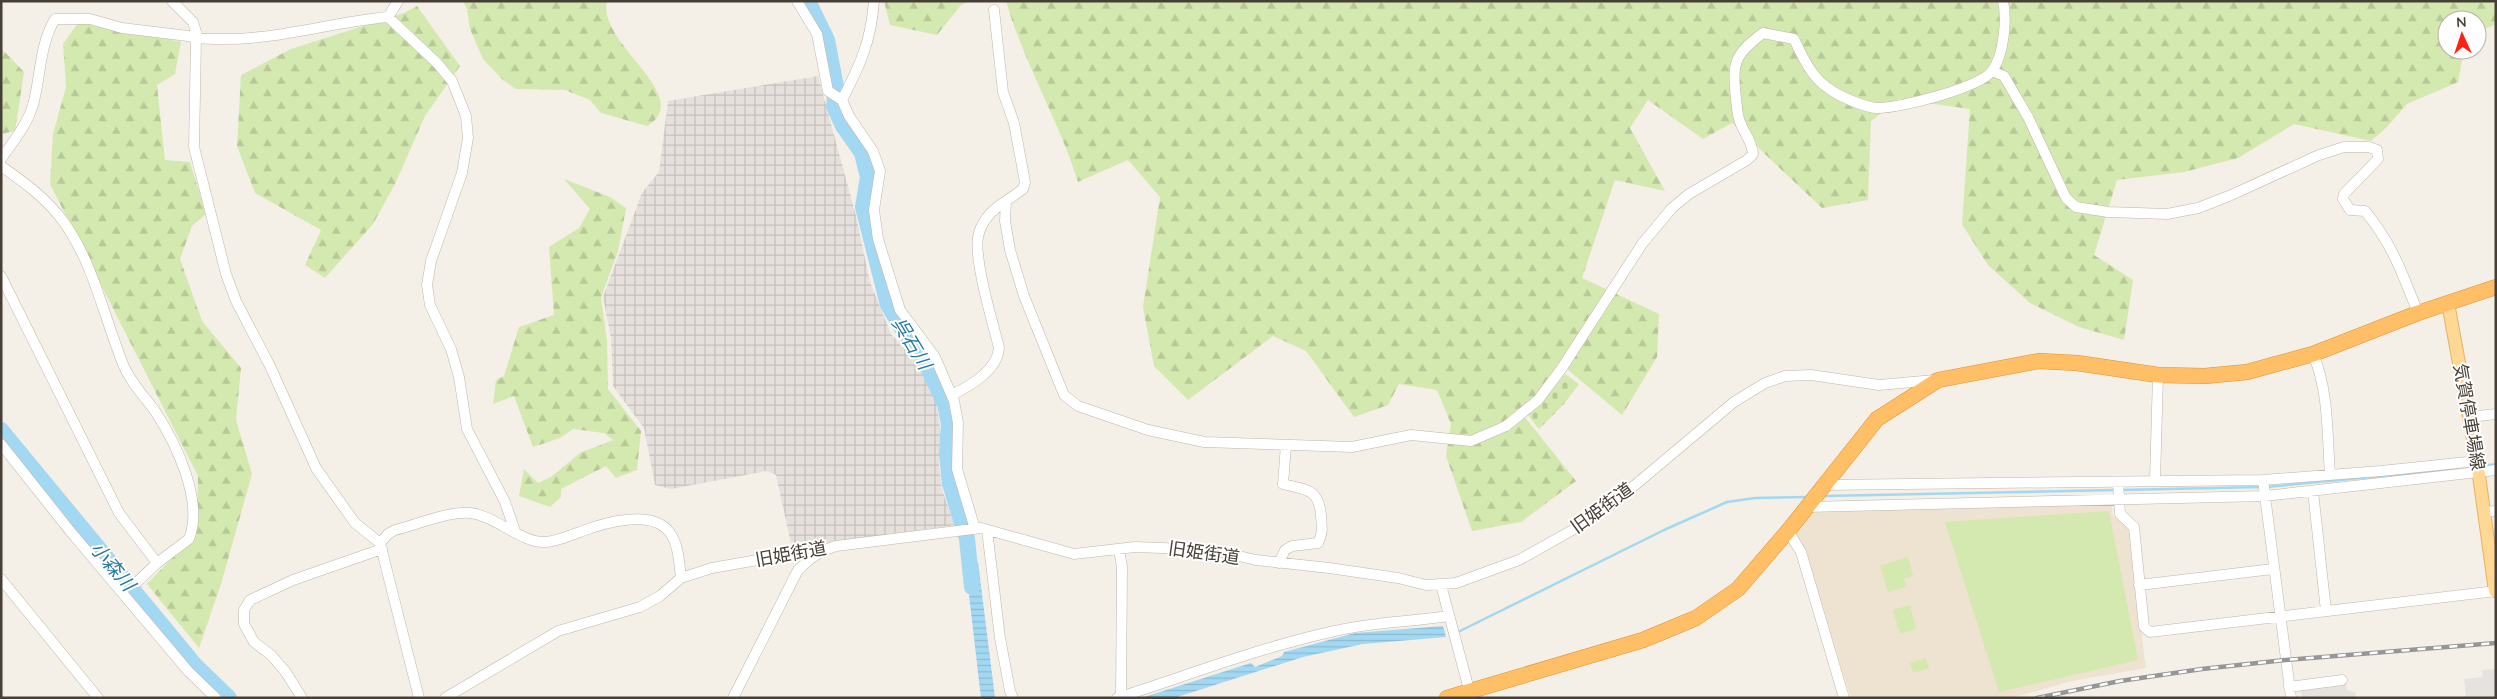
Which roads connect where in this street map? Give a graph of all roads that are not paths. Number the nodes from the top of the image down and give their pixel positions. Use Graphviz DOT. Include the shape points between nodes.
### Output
graph roads {
  1 [pos="172,1"];
  2 [pos="398,1"];
  3 [pos="797,1"];
  4 [pos="874,1"];
  5 [pos="2003,1"];
  6 [pos="994,10"];
  7 [pos="388,17"];
  8 [pos="197,39"];
  9 [pos="1992,71"];
  10 [pos="841,100"];
  11 [pos="1,159"];
  12 [pos="1,166"];
  13 [pos="1006,201"];
  14 [pos="1,276"];
  15 [pos="2496,287"];
  16 [pos="2448,303"];
  17 [pos="2418,313"];
  18 [pos="2313,354"];
  19 [pos="2158,375"];
  20 [pos="1938,380"];
  21 [pos="952,395"];
  22 [pos="2496,414"];
  23 [pos="2470,417"];
  24 [pos="1,444"];
  25 [pos="1286,444"];
  26 [pos="2478,467"];
  27 [pos="2496,470"];
  28 [pos="2330,474"];
  29 [pos="2263,480"];
  30 [pos="2156,481"];
  31 [pos="2118,482"];
  32 [pos="1823,485"];
  33 [pos="2313,491"];
  34 [pos="2265,496"];
  35 [pos="2119,499"];
  36 [pos="1806,508"];
  37 [pos="2490,511"];
  38 [pos="972,529"];
  39 [pos="515,530"];
  40 [pos="987,530"];
  41 [pos="1788,531"];
  42 [pos="381,546"];
  43 [pos="1119,550"];
  44 [pos="822,551"];
  45 [pos="157,563"];
  46 [pos="1280,563"];
  47 [pos="2273,569"];
  48 [pos="681,578"];
  49 [pos="1,579"];
  50 [pos="137,582"];
  51 [pos="1441,585"];
  52 [pos="2139,585"];
  53 [pos="2496,591"];
  54 [pos="2326,611"];
  55 [pos="2279,616"];
  56 [pos="1448,618"];
  57 [pos="2342,680"];
  58 [pos="2290,692"];
  59 [pos="1471,694"];
  60 [pos="1119,697"];
  61 [pos="98,698"];
  62 [pos="216,698"];
  63 [pos="302,698"];
  64 [pos="419,698"];
  65 [pos="445,698"];
  66 [pos="733,698"];
  67 [pos="1013,698"];
  68 [pos="1446,698"];
  69 [pos="1844,698"];
  1 -- 8 [label="street" via="193,22"];
  2 -- 7 [label="street"];
  3 -- 10 [label="street" via="817,34 828,91"];
  4 -- 10 [label="street" via="872,24 860,68"];
  5 -- 9 [label="street" via="2006,20"];
  6 -- 13 [label="street" via="1003,92 1014,123 1025,182 1023,189"];
  7 -- 8 [label="street" via="356,20 284,35"];
  7 -- 39 [label="street" via="449,77 458,91 466,116 468,138 462,173 431,262 427,285 430,305 453,355 467,429 505,502"];
  8 -- 11 [label="street" via="122,28 90,19 55,19 40,57 33,105"];
  8 -- 42 [label="street" via="194,147 226,274 316,468 355,523"];
  9 -- 17 [label="street" via="2004,76 2028,117 2066,198 2076,207 2108,212 2167,214 2198,208 2344,147 2377,150 2378,159 2344,194 2343,199 2350,210 2365,212 2378,227 2393,250"];
  9 -- 25 [label="street" via="1976,83 1933,98 1876,108 1829,89 1811,72 1794,39 1764,33 1744,47 1735,62 1734,85 1739,120 1752,144 1753,154 1672,208 1642,244 1538,400 1506,426 1471,441 1411,435 1352,447"];
  10 -- 21 [label="street" via="873,151 880,170 874,210 878,239 900,310 935,357"];
  12 -- 45 [label="street" via="51,205 81,250 124,366 166,430 186,476 192,494 191,534 184,544"];
  13 -- 21 [label="street" via="989,214 978,237 981,271 999,348 998,358 982,376"];
  13 -- 25 [label="street" via="1005,221 1010,250 1024,296 1064,395 1092,412 1165,434 1204,442"];
  14 -- 45 [label="street" via="119,513"];
  15 -- 16 [label="highway"];
  16 -- 17 [label="highway"];
  16 -- 23 [label="main road, 気賀停車場線"];
  17 -- 18 [label="highway"];
  18 -- 19 [label="highway" via="2247,372 2205,376"];
  18 -- 28 [label="street" via="2320,370 2323,391"];
  19 -- 20 [label="highway" via="2039,361"];
  19 -- 30 [label="street"];
  20 -- 32 [label="highway" via="1877,419"];
  20 -- 51 [label="street, 旧姫街道" via="1879,385 1811,375 1785,376 1765,383 1734,402 1585,524 1519,560 1464,582"];
  21 -- 38 [label="street" via="958,423 957,469"];
  22 -- 23 [label="street"];
  23 -- 26 [label="main road, 気賀停車場線"];
  24 -- 62 [label="street" via="176,657"];
  25 -- 46 [label="street" via="1283,484 1313,492 1320,501 1322,535 1318,543 1285,550"];
  26 -- 27 [label="street"];
  26 -- 28 [label="street"];
  26 -- 33 [label="street"];
  26 -- 37 [label="main road, 気賀停車場線"];
  28 -- 29 [label="street"];
  29 -- 30 [label="street"];
  29 -- 34 [label="street"];
  30 -- 31 [label="street"];
  31 -- 32 [label="street"];
  31 -- 35 [label="street"];
  32 -- 36 [label="highway"];
  33 -- 34 [label="street"];
  33 -- 54 [label="street"];
  34 -- 35 [label="street"];
  34 -- 47 [label="street"];
  35 -- 36 [label="street"];
  35 -- 52 [label="street" via="2120,514 2134,528"];
  36 -- 41 [label="highway"];
  37 -- 53 [label="main road, 気賀停車場線"];
  38 -- 40 [label="street, 旧姫街道"];
  38 -- 44 [label="street, 旧姫街道" via="854,543"];
  39 -- 42 [label="street" via="470,512 395,530 388,534"];
  39 -- 48 [label="street" via="525,538 543,542 610,522 651,521 670,533"];
  40 -- 43 [label="street, 旧姫街道" via="1074,554"];
  40 -- 67 [label="street" via="1000,638"];
  41 -- 59 [label="highway" via="1738,589 1696,618 1642,640"];
  41 -- 69 [label="street" via="1801,552"];
  42 -- 63 [label="street" via="250,600 244,610 244,624 254,642 285,671"];
  42 -- 64 [label="street"];
  43 -- 46 [label="street, 旧姫街道" via="1163,546 1213,550"];
  43 -- 60 [label="street" via="1122,567"];
  44 -- 48 [label="street, 旧姫街道" via="712,568"];
  44 -- 66 [label="street" via="798,570"];
  45 -- 50 [label="street"];
  46 -- 51 [label="street, 旧姫街道"];
  47 -- 52 [label="street"];
  47 -- 55 [label="street"];
  48 -- 65 [label="street, 旧姫街道" via="660,596 640,607 558,631"];
  49 -- 61 [label="street"];
  51 -- 56 [label="street"];
  52 -- 55 [label="street" via="2144,627 2150,632"];
  53 -- 54 [label="street"];
  54 -- 55 [label="street"];
  55 -- 58 [label="street"];
  56 -- 59 [label="street"];
  56 -- 60 [label="street" via="1357,626 1305,638"];
  57 -- 58 [label="street"];
  59 -- 68 [label="highway"];
}
